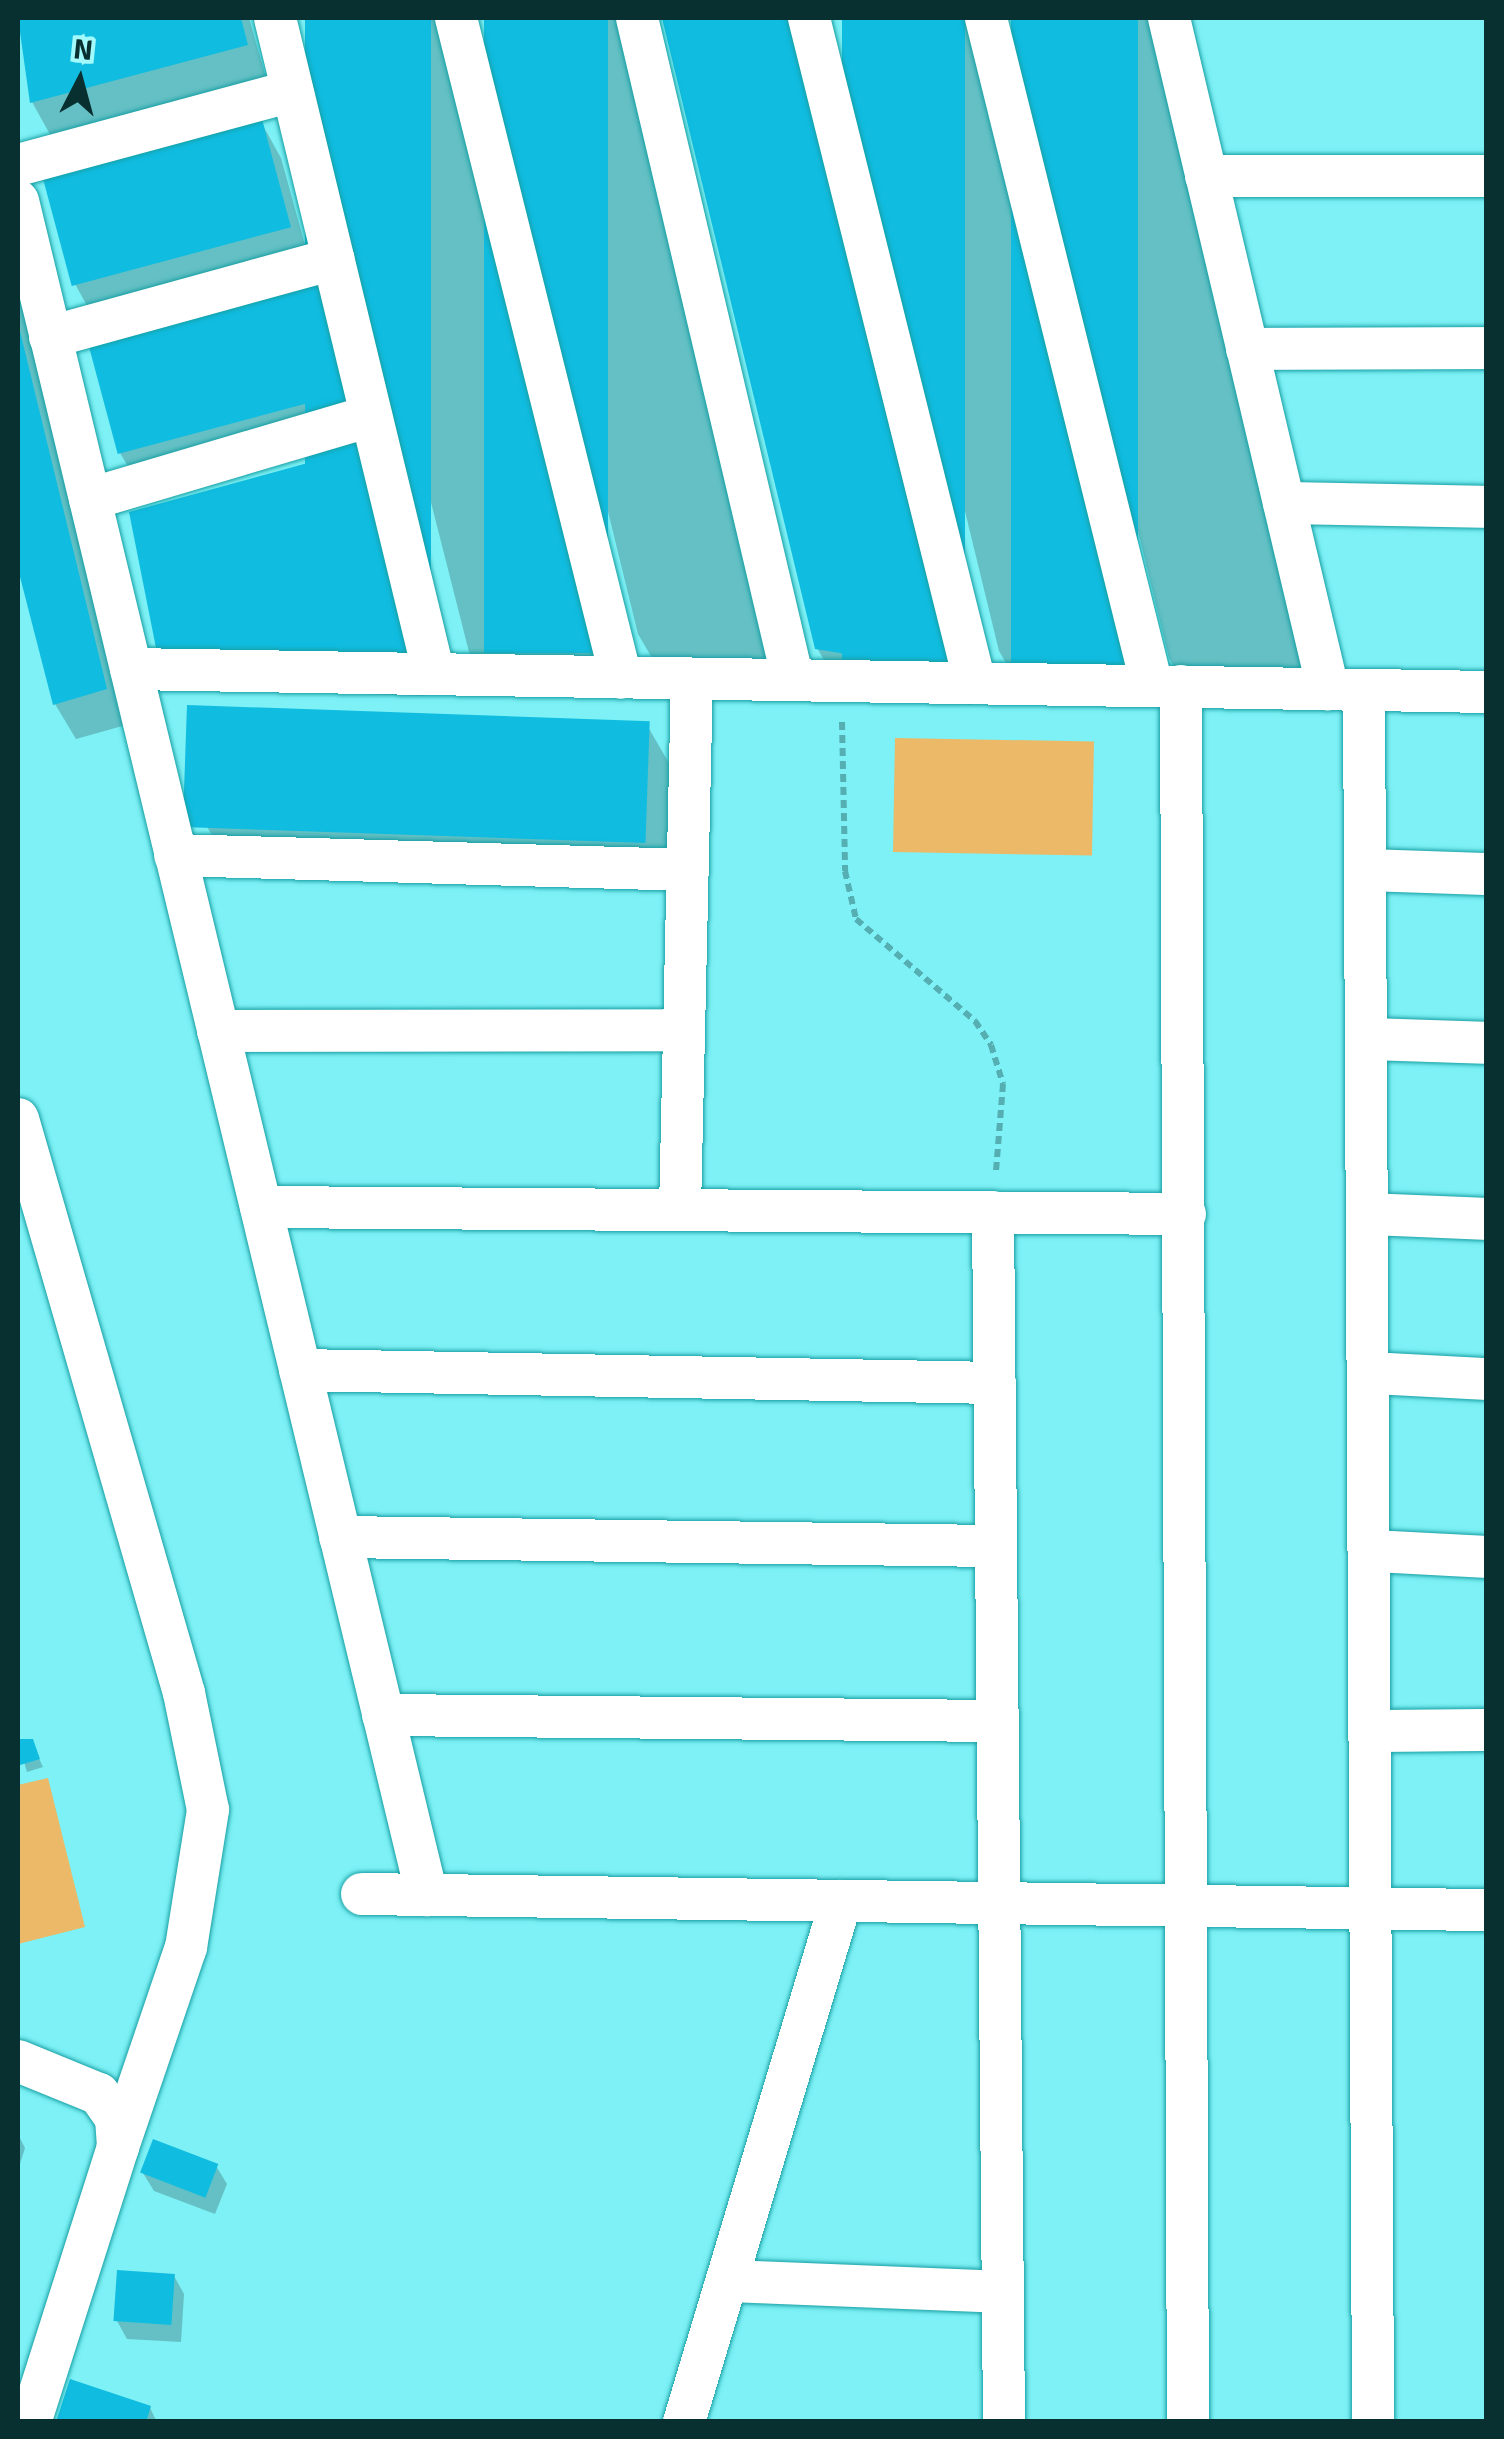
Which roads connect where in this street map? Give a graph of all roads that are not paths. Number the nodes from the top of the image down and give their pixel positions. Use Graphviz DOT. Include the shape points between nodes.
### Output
graph roads {
  1 [pos="275,18"];
  2 [pos="456,18"];
  3 [pos="636,18"];
  4 [pos="810,18"];
  5 [pos="986,18"];
  6 [pos="1169,18"];
  7 [pos="292,90"];
  8 [pos="18,165"];
  9 [pos="1206,176"];
  10 [pos="1486,176"];
  11 [pos="18,201"];
  12 [pos="333,259"];
  13 [pos="50,337"];
  14 [pos="1486,348"];
  15 [pos="1247,349"];
  16 [pos="371,416"];
  17 [pos="90,500"];
  18 [pos="1284,504"];
  19 [pos="1486,507"];
  20 [pos="131,669"];
  21 [pos="434,674"];
  22 [pos="621,678"];
  23 [pos="692,678"];
  24 [pos="793,680"];
  25 [pos="974,683"];
  26 [pos="1166,686"];
  27 [pos="1346,689"];
  28 [pos="1486,692"];
  29 [pos="175,855"];
  30 [pos="688,870"];
  31 [pos="1366,870"];
  32 [pos="1486,874"];
  33 [pos="684,1030"];
  34 [pos="218,1031"];
  35 [pos="1368,1040"];
  36 [pos="1486,1043"];
  37 [pos="18,1119"];
  38 [pos="261,1207"];
  39 [pos="680,1210"];
  40 [pos="993,1212"];
  41 [pos="1185,1214"];
  42 [pos="1370,1214"];
  43 [pos="1486,1219"];
  44 [pos="300,1370"];
  45 [pos="1372,1373"];
  46 [pos="1486,1379"];
  47 [pos="994,1383"];
  48 [pos="340,1537"];
  49 [pos="996,1546"];
  50 [pos="1373,1552"];
  51 [pos="1486,1557"];
  52 [pos="383,1715"];
  53 [pos="998,1721"];
  54 [pos="1486,1730"];
  55 [pos="1375,1732"];
  56 [pos="362,1894"];
  57 [pos="427,1895"];
  58 [pos="842,1901"];
  59 [pos="999,1904"];
  60 [pos="1184,1906"];
  61 [pos="1376,1908"];
  62 [pos="1486,1910"];
  63 [pos="18,2060"];
  64 [pos="118,2148"];
  65 [pos="732,2281"];
  66 [pos="1003,2292"];
  67 [pos="30,2422"];
  68 [pos="684,2422"];
  69 [pos="1004,2422"];
  70 [pos="1188,2422"];
  71 [pos="1374,2422"];
  1 -- 7 [label="street"];
  2 -- 22 [label="street"];
  3 -- 24 [label="street"];
  4 -- 25 [label="street"];
  5 -- 26 [label="street"];
  6 -- 9 [label="street"];
  7 -- 8 [label="street"];
  7 -- 12 [label="street"];
  9 -- 10 [label="street"];
  9 -- 15 [label="street"];
  11 -- 13 [label="street"];
  12 -- 13 [label="street"];
  12 -- 16 [label="street"];
  13 -- 17 [label="street"];
  14 -- 15 [label="street"];
  15 -- 18 [label="street"];
  16 -- 17 [label="street"];
  16 -- 21 [label="street"];
  17 -- 20 [label="street"];
  18 -- 19 [label="street"];
  18 -- 27 [label="street"];
  20 -- 21 [label="street"];
  20 -- 29 [label="street"];
  21 -- 22 [label="street"];
  22 -- 23 [label="street"];
  23 -- 24 [label="street"];
  23 -- 30 [label="street"];
  24 -- 25 [label="street"];
  25 -- 26 [label="street"];
  26 -- 27 [label="street"];
  26 -- 41 [label="street"];
  27 -- 28 [label="street"];
  27 -- 31 [label="street"];
  29 -- 30 [label="street"];
  29 -- 34 [label="street"];
  30 -- 33 [label="street"];
  31 -- 32 [label="street"];
  31 -- 35 [label="street"];
  33 -- 34 [label="street"];
  33 -- 39 [label="street"];
  34 -- 38 [label="street"];
  35 -- 36 [label="street"];
  35 -- 42 [label="street"];
  37 -- 64 [label="street" via="184,1692 208,1810 186,1948"];
  38 -- 39 [label="street"];
  38 -- 44 [label="street"];
  39 -- 40 [label="street"];
  40 -- 41 [label="street"];
  40 -- 47 [label="street"];
  41 -- 60 [label="street"];
  42 -- 43 [label="street"];
  42 -- 45 [label="street"];
  44 -- 47 [label="street"];
  44 -- 48 [label="street"];
  45 -- 46 [label="street"];
  45 -- 50 [label="street"];
  47 -- 49 [label="street"];
  48 -- 49 [label="street"];
  48 -- 52 [label="street"];
  49 -- 53 [label="street"];
  50 -- 51 [label="street"];
  50 -- 55 [label="street"];
  52 -- 53 [label="street"];
  52 -- 57 [label="street"];
  53 -- 59 [label="street"];
  54 -- 55 [label="street"];
  55 -- 61 [label="street"];
  56 -- 57 [label="street"];
  57 -- 58 [label="street"];
  58 -- 59 [label="street"];
  58 -- 65 [label="street"];
  59 -- 60 [label="street"];
  59 -- 66 [label="street"];
  60 -- 61 [label="street"];
  60 -- 70 [label="street"];
  61 -- 62 [label="street"];
  61 -- 71 [label="street"];
  63 -- 64 [label="street" via="99,2094 116,2118"];
  64 -- 67 [label="street"];
  65 -- 66 [label="street"];
  65 -- 68 [label="street"];
  66 -- 69 [label="street"];
}
